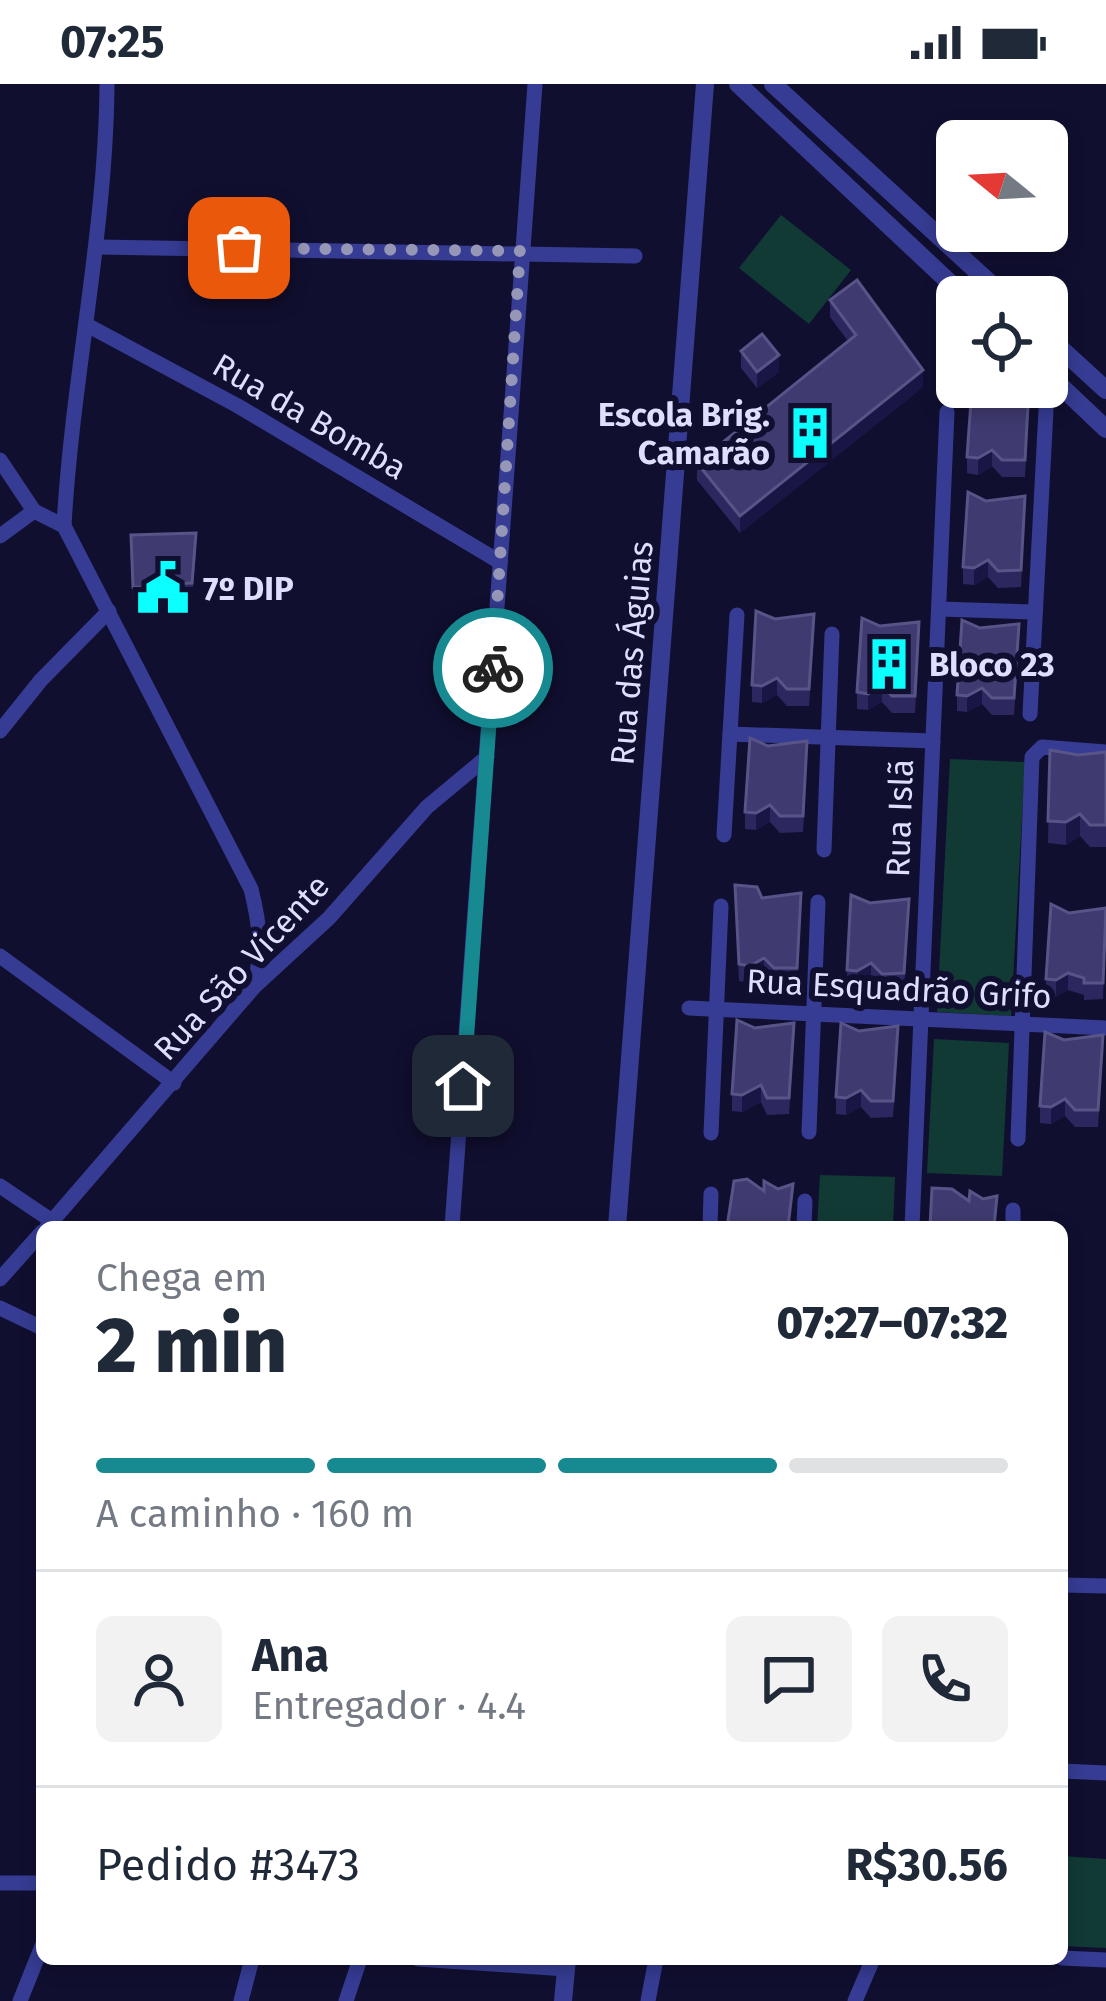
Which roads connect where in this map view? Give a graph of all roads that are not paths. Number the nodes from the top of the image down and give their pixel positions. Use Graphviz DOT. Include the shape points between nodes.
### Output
graph roads {
  1 [pos="107,84"];
  2 [pos="536,84"];
  3 [pos="705,84"];
  4 [pos="737,84"];
  5 [pos="773,84"];
  6 [pos="877,179"];
  7 [pos="860,198"];
  8 [pos="98,247"];
  9 [pos="520,251"];
  10 [pos="635,256"];
  11 [pos="943,276"];
  12 [pos="982,276"];
  13 [pos="86,326"];
  14 [pos="1068,355"];
  15 [pos="1106,390"];
  16 [pos="1068,394"];
  17 [pos="1046,410"];
  18 [pos="947,412"];
  19 [pos="1106,429"];
  20 [pos="0,460"];
  21 [pos="34,512"];
  22 [pos="64,526"];
  23 [pos="0,536"];
  24 [pos="500,562"];
  25 [pos="939,609"];
  26 [pos="109,611"];
  27 [pos="1035,612"];
  28 [pos="737,615"];
  29 [pos="832,634"];
  30 [pos="1030,714"];
  31 [pos="0,731"];
  32 [pos="730,734"];
  33 [pos="828,737"];
  34 [pos="933,741"];
  35 [pos="1106,752"];
  36 [pos="487,757"];
  37 [pos="724,836"];
  38 [pos="824,850"];
  39 [pos="818,902"];
  40 [pos="721,906"];
  41 [pos="0,956"];
  42 [pos="254,987"];
  43 [pos="689,1008"];
  44 [pos="717,1009"];
  45 [pos="813,1014"];
  46 [pos="921,1019"];
  47 [pos="1023,1024"];
  48 [pos="1106,1028"];
  49 [pos="174,1083"];
  50 [pos="809,1132"];
  51 [pos="711,1133"];
  52 [pos="1018,1139"];
  53 [pos="0,1186"];
  54 [pos="712,1194"];
  55 [pos="805,1202"];
  56 [pos="41,1221"];
  57 [pos="51,1221"];
  58 [pos="452,1221"];
  59 [pos="617,1221"];
  60 [pos="710,1221"];
  61 [pos="804,1221"];
  62 [pos="912,1221"];
  63 [pos="36,1238"];
  64 [pos="0,1279"];
  65 [pos="0,1308"];
  66 [pos="36,1325"];
  67 [pos="1068,1585"];
  68 [pos="1106,1586"];
  69 [pos="1068,1771"];
  70 [pos="1106,1774"];
  71 [pos="0,1883"];
  72 [pos="36,1883"];
  73 [pos="1068,1958"];
  74 [pos="1106,1960"];
  75 [pos="36,1961"];
  76 [pos="250,1965"];
  77 [pos="358,1965"];
  78 [pos="567,1965"];
  79 [pos="655,1965"];
  80 [pos="870,1965"];
  81 [pos="20,2001"];
  82 [pos="241,2001"];
  83 [pos="346,2001"];
  84 [pos="563,2001"];
  85 [pos="648,2001"];
  86 [pos="855,2001"];
  1 -- 8 [label="street"];
  2 -- 9 [label="street"];
  3 -- 59 [label="street, Rua das Águias"];
  4 -- 7 [label="street"];
  5 -- 6 [label="street"];
  6 -- 7 [label="street"];
  6 -- 12 [label="street"];
  7 -- 11 [label="street"];
  8 -- 9 [label="street"];
  8 -- 13 [label="street"];
  9 -- 10 [label="street"];
  9 -- 24 [label="street"];
  13 -- 22 [label="street"];
  13 -- 24 [label="street, Rua da Bomba"];
  14 -- 15 [label="street"];
  16 -- 19 [label="street"];
  17 -- 27 [label="street"];
  18 -- 25 [label="street, Rua Islã"];
  20 -- 21 [label="street"];
  21 -- 22 [label="street"];
  21 -- 23 [label="street"];
  22 -- 26 [label="street"];
  24 -- 36 [label="street"];
  25 -- 27 [label="street"];
  25 -- 34 [label="street, Rua Islã"];
  26 -- 31 [label="street"];
  26 -- 42 [label="street" via="251,890 262,954"];
  27 -- 30 [label="street"];
  28 -- 32 [label="street"];
  29 -- 33 [label="street"];
  32 -- 33 [label="street"];
  32 -- 37 [label="street"];
  33 -- 34 [label="street"];
  33 -- 38 [label="street"];
  34 -- 46 [label="street, Rua Islã"];
  35 -- 47 [label="street" via="1042,748 1033,758"];
  36 -- 42 [label="street, Rua São Vicente" via="427,807 329,918"];
  36 -- 58 [label="street"];
  39 -- 45 [label="street"];
  40 -- 44 [label="street"];
  41 -- 49 [label="street"];
  42 -- 49 [label="street, Rua São Vicente"];
  43 -- 44 [label="street, Rua Esquadrão Grifo"];
  44 -- 45 [label="street, Rua Esquadrão Grifo"];
  44 -- 51 [label="street"];
  45 -- 46 [label="street, Rua Esquadrão Grifo"];
  45 -- 50 [label="street"];
  46 -- 47 [label="street, Rua Esquadrão Grifo"];
  46 -- 62 [label="street, Rua Islã"];
  47 -- 48 [label="street, Rua Esquadrão Grifo"];
  47 -- 52 [label="street"];
  49 -- 57 [label="street, Rua São Vicente"];
  53 -- 56 [label="street"];
  54 -- 60 [label="street"];
  55 -- 61 [label="street"];
  63 -- 64 [label="street, Rua São Vicente"];
  65 -- 66 [label="street"];
  67 -- 68 [label="street"];
  69 -- 70 [label="street"];
  71 -- 72 [label="street"];
  73 -- 74 [label="street"];
  75 -- 81 [label="street"];
  76 -- 82 [label="street"];
  77 -- 83 [label="street"];
  78 -- 84 [label="street"];
  79 -- 85 [label="street"];
  80 -- 86 [label="street"];
}
